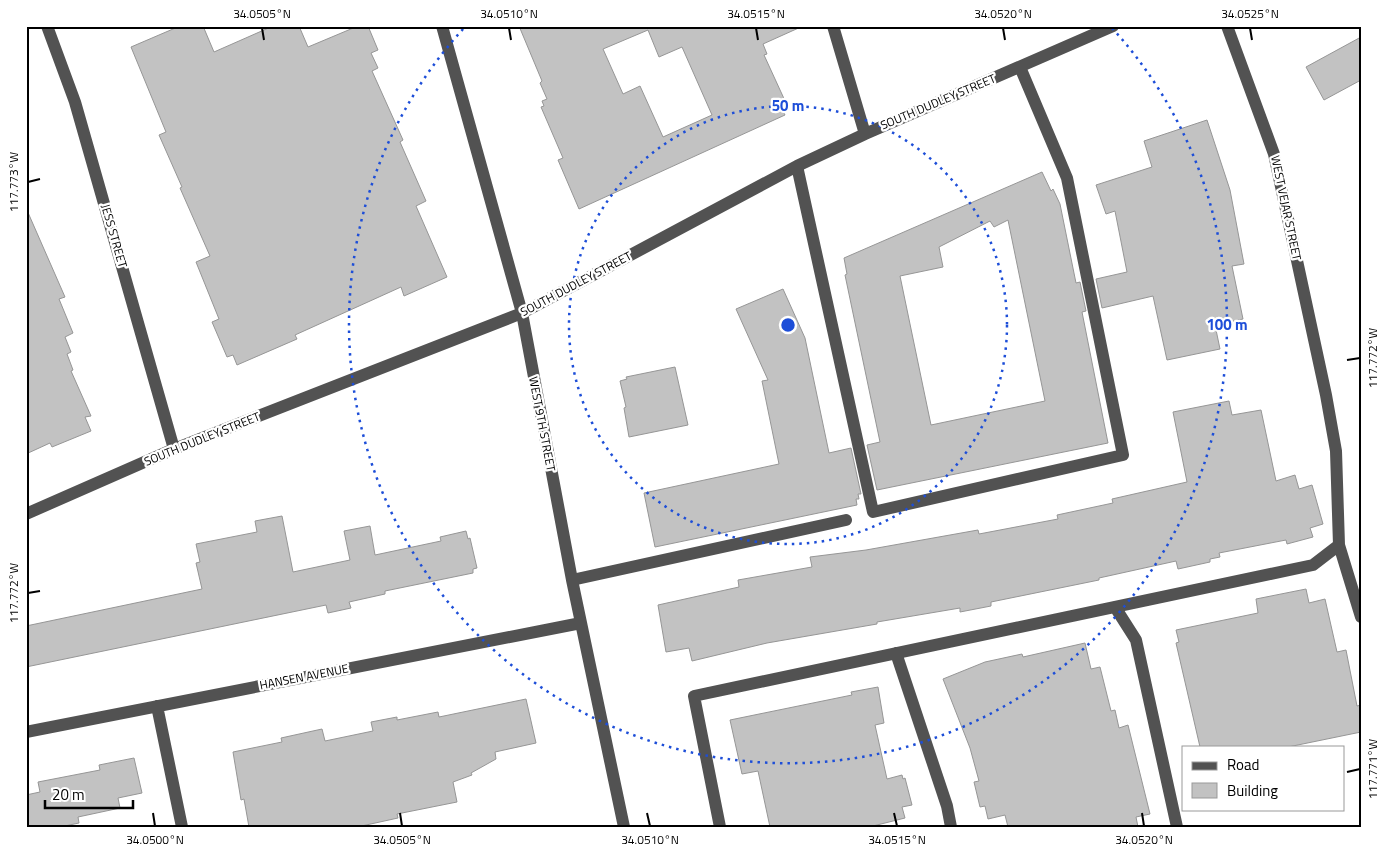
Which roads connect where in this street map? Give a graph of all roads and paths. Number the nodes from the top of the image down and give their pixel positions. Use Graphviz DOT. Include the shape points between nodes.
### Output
graph roads {
  1 [pos="47,26"];
  2 [pos="442,26"];
  3 [pos="833,26"];
  4 [pos="1113,26"];
  5 [pos="1227,26"];
  6 [pos="1020,67"];
  7 [pos="865,134"];
  8 [pos="797,166"];
  9 [pos="522,313"];
  10 [pos="174,449"];
  11 [pos="26,514"];
  12 [pos="846,520"];
  13 [pos="1339,545"];
  14 [pos="572,580"];
  15 [pos="1114,607"];
  16 [pos="1361,617"];
  17 [pos="581,623"];
  18 [pos="896,653"];
  19 [pos="157,706"];
  20 [pos="26,732"];
  21 [pos="182,827"];
  22 [pos="624,827"];
  23 [pos="720,827"];
  24 [pos="951,827"];
  25 [pos="1177,827"];
  1 -- 10 [label="street, JESS STREET" via="75,102"];
  2 -- 9 [label="street, WEST 9TH STREET"];
  3 -- 7 [label="street"];
  4 -- 6 [label="street, SOUTH DUDLEY STREET"];
  5 -- 13 [label="street, WEST VEJAR STREET" via="1274,154 1336,451"];
  6 -- 7 [label="street, SOUTH DUDLEY STREET"];
  6 -- 8 [label="street" via="1067,178 1123,455 873,512"];
  7 -- 8 [label="street, SOUTH DUDLEY STREET"];
  8 -- 9 [label="street, SOUTH DUDLEY STREET"];
  9 -- 10 [label="street, SOUTH DUDLEY STREET"];
  9 -- 14 [label="street, WEST 9TH STREET"];
  10 -- 11 [label="street, SOUTH DUDLEY STREET"];
  12 -- 14 [label="street"];
  13 -- 15 [label="street" via="1313,565"];
  13 -- 16 [label="street, WEST VEJAR STREET"];
  14 -- 17 [label="street, WEST 9TH STREET"];
  15 -- 18 [label="street"];
  15 -- 25 [label="street" via="1136,640"];
  17 -- 19 [label="street, HANSEN AVENUE"];
  17 -- 22 [label="street, WEST 9TH STREET"];
  18 -- 23 [label="street" via="694,696"];
  18 -- 24 [label="street"];
  19 -- 20 [label="street, HANSEN AVENUE"];
  19 -- 21 [label="street"];
}
